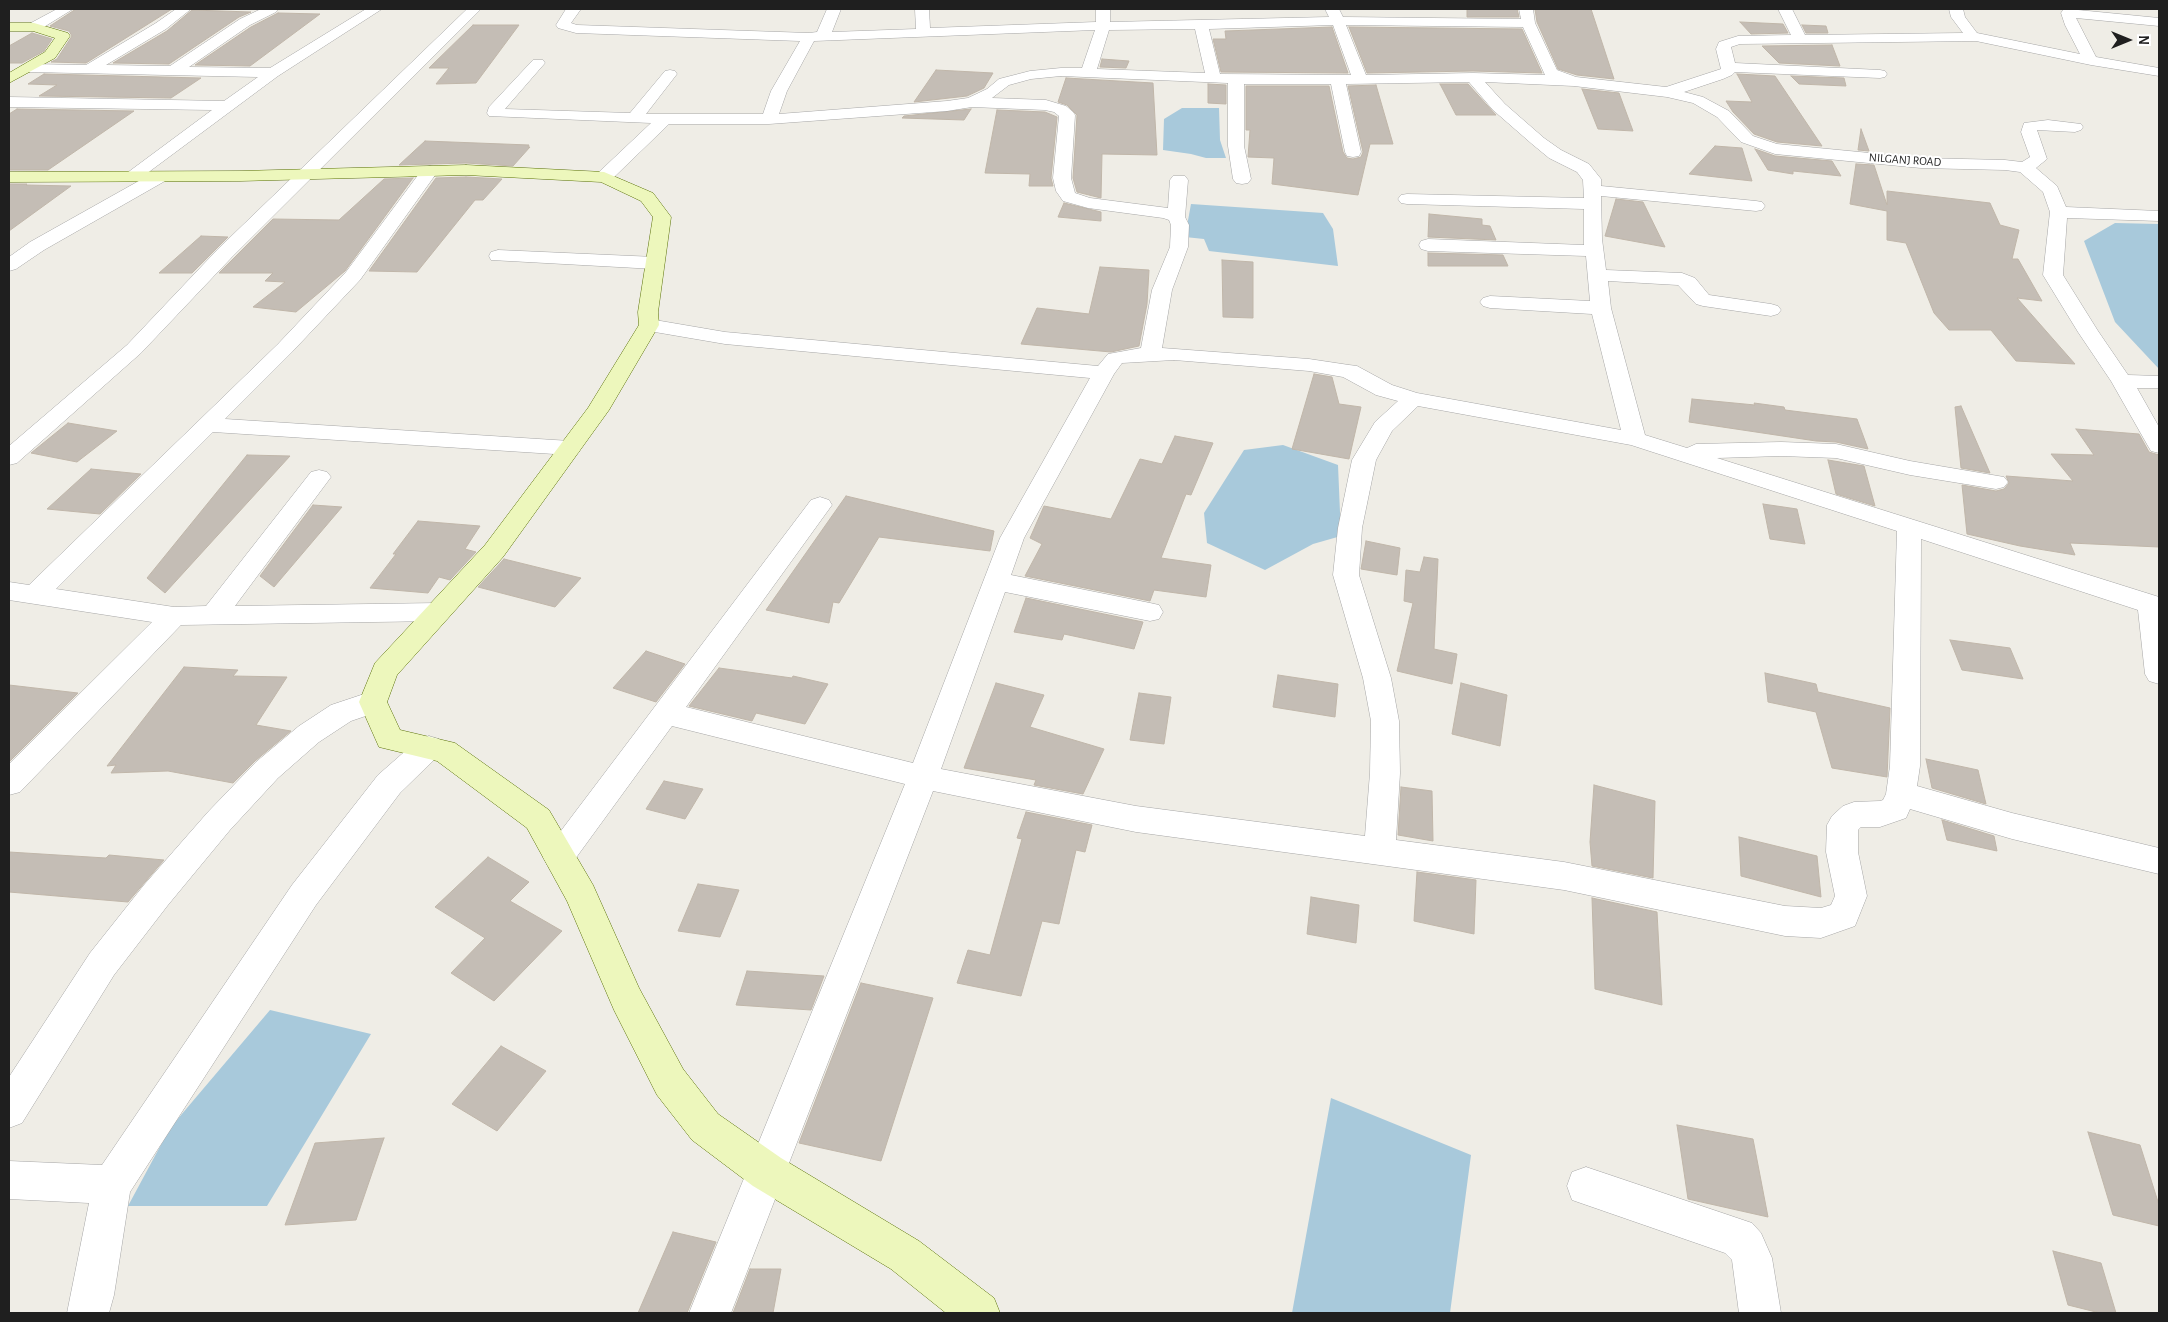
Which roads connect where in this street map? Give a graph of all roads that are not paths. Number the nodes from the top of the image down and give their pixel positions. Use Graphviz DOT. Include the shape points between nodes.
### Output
graph roads {
  1 [pos="66,9"];
  2 [pos="184,9"];
  3 [pos="271,9"];
  4 [pos="375,9"];
  5 [pos="474,9"];
  6 [pos="574,9"];
  7 [pos="834,9"];
  8 [pos="922,9"];
  9 [pos="1103,9"];
  10 [pos="1228,9"];
  11 [pos="1785,9"];
  12 [pos="1956,9"];
  13 [pos="2154,9"];
  14 [pos="2067,11"];
  15 [pos="2159,14"];
  16 [pos="1335,15"];
  17 [pos="1527,16"];
  18 [pos="2159,22"];
  19 [pos="1229,24"];
  20 [pos="1201,25"];
  21 [pos="1103,26"];
  22 [pos="9,27"];
  23 [pos="34,27"];
  24 [pos="923,34"];
  25 [pos="816,36"];
  26 [pos="1976,37"];
  27 [pos="1800,39"];
  28 [pos="2091,61"];
  29 [pos="538,63"];
  30 [pos="1729,67"];
  31 [pos="29,68"];
  32 [pos="88,69"];
  33 [pos="173,71"];
  34 [pos="1088,72"];
  35 [pos="2159,72"];
  36 [pos="273,73"];
  37 [pos="670,74"];
  38 [pos="1880,74"];
  39 [pos="1473,77"];
  40 [pos="1214,78"];
  41 [pos="9,79"];
  42 [pos="1236,79"];
  43 [pos="1338,80"];
  44 [pos="1360,80"];
  45 [pos="1574,81"];
  46 [pos="1667,92"];
  47 [pos="9,102"];
  48 [pos="972,102"];
  49 [pos="226,106"];
  50 [pos="634,118"];
  51 [pos="665,118"];
  52 [pos="769,119"];
  53 [pos="2075,127"];
  54 [pos="1353,152"];
  55 [pos="2026,168"];
  56 [pos="430,171"];
  57 [pos="306,174"];
  58 [pos="132,176"];
  59 [pos="161,176"];
  60 [pos="604,177"];
  61 [pos="9,178"];
  62 [pos="1179,180"];
  63 [pos="1242,180"];
  64 [pos="1593,197"];
  65 [pos="1407,198"];
  66 [pos="1756,206"];
  67 [pos="2059,212"];
  68 [pos="2159,216"];
  69 [pos="1176,217"];
  70 [pos="1428,245"];
  71 [pos="1594,251"];
  72 [pos="498,256"];
  73 [pos="655,263"];
  74 [pos="9,266"];
  75 [pos="1597,275"];
  76 [pos="1490,302"];
  77 [pos="1602,308"];
  78 [pos="1771,310"];
  79 [pos="649,325"];
  80 [pos="1150,355"];
  81 [pos="1104,373"];
  82 [pos="2122,381"];
  83 [pos="2159,382"];
  84 [pos="1412,399"];
  85 [pos="206,425"];
  86 [pos="1635,439"];
  87 [pos="2159,446"];
  88 [pos="570,448"];
  89 [pos="1675,452"];
  90 [pos="10,455"];
  91 [pos="319,477"];
  92 [pos="1996,482"];
  93 [pos="820,505"];
  94 [pos="1909,527"];
  95 [pos="996,581"];
  96 [pos="22,593"];
  97 [pos="2154,605"];
  98 [pos="438,612"];
  99 [pos="1150,612"];
  100 [pos="214,615"];
  101 [pos="174,616"];
  102 [pos="2159,674"];
  103 [pos="373,702"];
  104 [pos="666,713"];
  105 [pos="429,747"];
  106 [pos="924,777"];
  107 [pos="9,783"];
  108 [pos="1901,794"];
  109 [pos="1379,851"];
  110 [pos="559,858"];
  111 [pos="2159,861"];
  112 [pos="9,1110"];
  113 [pos="767,1172"];
  114 [pos="9,1180"];
  115 [pos="112,1185"];
  116 [pos="1586,1186"];
  117 [pos="88,1313"];
  118 [pos="710,1313"];
  119 [pos="979,1313"];
  120 [pos="1760,1313"];
  1 -- 23 [label="street"];
  2 -- 32 [label="street"];
  3 -- 33 [label="street" via="245,22"];
  4 -- 36 [label="street"];
  5 -- 57 [label="street"];
  6 -- 25 [label="street" via="563,25 576,29"];
  7 -- 25 [label="street"];
  8 -- 24 [label="street"];
  9 -- 21 [label="street"];
  10 -- 19 [label="street"];
  11 -- 27 [label="street"];
  12 -- 26 [label="street" via="1958,17"];
  13 -- 15 [label="street"];
  14 -- 18 [label="street"];
  14 -- 28 [label="street"];
  16 -- 17 [label="street"];
  16 -- 19 [label="street"];
  16 -- 44 [label="street"];
  17 -- 45 [label="street, NILGANJ ROAD" via="1551,73"];
  19 -- 20 [label="street"];
  20 -- 21 [label="street"];
  20 -- 40 [label="street"];
  21 -- 24 [label="street"];
  21 -- 34 [label="street"];
  22 -- 23 [label="street"];
  23 -- 31 [label="street" via="62,36 50,55"];
  24 -- 25 [label="street"];
  25 -- 52 [label="street" via="779,91"];
  26 -- 27 [label="street"];
  26 -- 28 [label="street"];
  27 -- 30 [label="street" via="1728,42 1723,49"];
  28 -- 35 [label="street"];
  29 -- 50 [label="street" via="494,110 495,113"];
  30 -- 38 [label="street"];
  30 -- 46 [label="street" via="1727,72 1718,76"];
  31 -- 32 [label="street"];
  31 -- 41 [label="street"];
  32 -- 33 [label="street"];
  33 -- 36 [label="street"];
  34 -- 40 [label="street"];
  34 -- 48 [label="street" via="1030,75 1004,82"];
  36 -- 49 [label="street"];
  37 -- 50 [label="street"];
  39 -- 44 [label="street"];
  39 -- 45 [label="street"];
  39 -- 64 [label="street" via="1499,107 1538,141 1583,168 1592,179"];
  40 -- 42 [label="street"];
  42 -- 43 [label="street"];
  42 -- 63 [label="street" via="1236,146"];
  43 -- 44 [label="street"];
  43 -- 54 [label="street"];
  45 -- 46 [label="street, NILGANJ ROAD"];
  46 -- 55 [label="street, NILGANJ ROAD" via="1698,100 1723,114 1747,138 1775,149 1921,163"];
  47 -- 49 [label="street"];
  48 -- 52 [label="street"];
  48 -- 69 [label="street" via="1037,104 1060,109 1067,115 1062,178 1064,192 1069,197"];
  49 -- 58 [label="street"];
  50 -- 51 [label="street"];
  51 -- 52 [label="street"];
  51 -- 60 [label="street"];
  53 -- 55 [label="street" via="2030,126 2029,132 2040,159"];
  55 -- 67 [label="street" via="2051,190"];
  56 -- 57 [label="street"];
  56 -- 60 [label="street"];
  56 -- 85 [label="street" via="353,276"];
  57 -- 59 [label="street"];
  57 -- 90 [label="street" via="225,252 134,349"];
  58 -- 59 [label="street"];
  58 -- 61 [label="street"];
  59 -- 74 [label="street" via="37,246"];
  60 -- 73 [label="street" via="647,197 662,217"];
  62 -- 69 [label="street"];
  64 -- 65 [label="street"];
  64 -- 66 [label="street"];
  64 -- 71 [label="street"];
  67 -- 68 [label="street"];
  67 -- 82 [label="street" via="2053,275"];
  69 -- 80 [label="street" via="1180,225 1179,247 1162,290"];
  70 -- 71 [label="street"];
  71 -- 75 [label="street"];
  72 -- 73 [label="street"];
  73 -- 79 [label="street"];
  75 -- 77 [label="street"];
  75 -- 78 [label="street" via="1682,279 1702,300"];
  76 -- 77 [label="street"];
  77 -- 86 [label="street"];
  79 -- 81 [label="street" via="725,338"];
  79 -- 88 [label="street" via="598,410"];
  80 -- 81 [label="street" via="1115,358"];
  80 -- 84 [label="street" via="1310,364 1349,371 1384,390"];
  81 -- 95 [label="street" via="1012,538"];
  82 -- 83 [label="street"];
  82 -- 87 [label="street"];
  84 -- 86 [label="street"];
  84 -- 109 [label="street" via="1382,427 1364,460 1350,528 1346,575 1377,678 1385,720"];
  85 -- 88 [label="street"];
  85 -- 96 [label="street"];
  86 -- 89 [label="street"];
  88 -- 98 [label="street" via="494,551"];
  89 -- 92 [label="street" via="1836,451 1910,468"];
  89 -- 94 [label="street"];
  91 -- 100 [label="street"];
  93 -- 104 [label="street"];
  94 -- 97 [label="street"];
  94 -- 108 [label="street" via="1905,766"];
  95 -- 99 [label="street"];
  95 -- 106 [label="street"];
  96 -- 101 [label="street"];
  97 -- 102 [label="street"];
  98 -- 100 [label="street"];
  98 -- 103 [label="street" via="385,670"];
  100 -- 101 [label="street"];
  101 -- 107 [label="street"];
  103 -- 105 [label="street" via="389,739"];
  103 -- 112 [label="street" via="341,713 309,734 267,770 219,821 102,964"];
  104 -- 106 [label="street"];
  104 -- 110 [label="street"];
  105 -- 110 [label="street" via="445,751 538,819"];
  105 -- 115 [label="street" via="389,784 304,895"];
  106 -- 109 [label="street" via="1136,819"];
  106 -- 113 [label="street"];
  108 -- 109 [label="street" via="1894,810 1854,815 1843,826 1842,852 1852,896 1843,916 1821,923 1785,921 1564,876"];
  108 -- 111 [label="street" via="2012,826"];
  110 -- 113 [label="street" via="580,896 626,999 670,1082 705,1127"];
  113 -- 118 [label="street"];
  113 -- 119 [label="street" via="905,1255"];
  114 -- 115 [label="street"];
  115 -- 117 [label="street"];
  116 -- 120 [label="street" via="1738,1237 1748,1246 1752,1258"];
}
